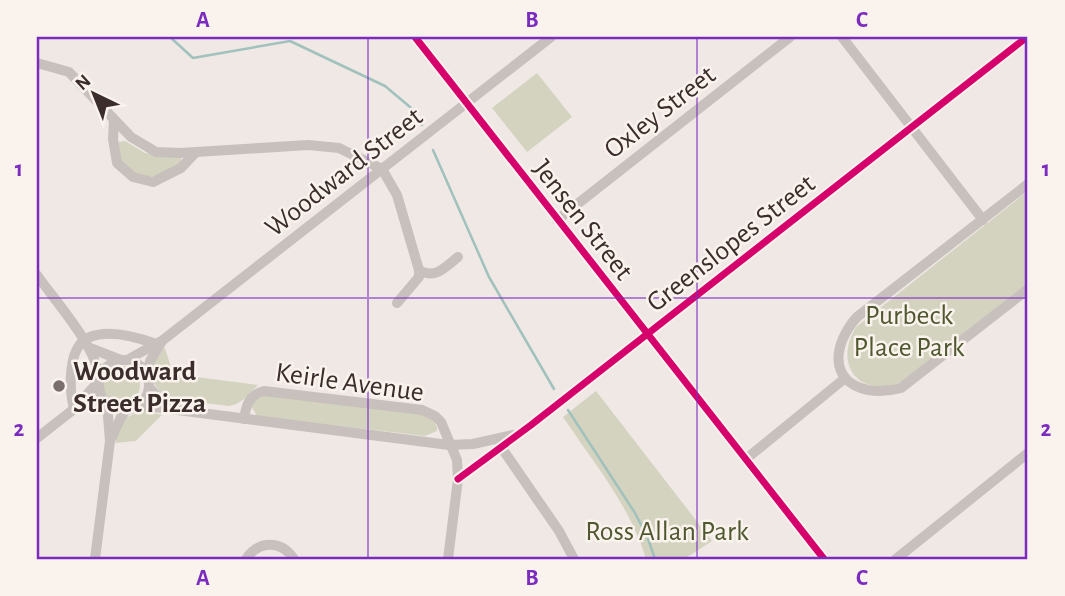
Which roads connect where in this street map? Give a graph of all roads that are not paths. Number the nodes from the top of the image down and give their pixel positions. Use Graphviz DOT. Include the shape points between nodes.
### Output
graph roads {
  1 [pos="415,37"];
  2 [pos="551,37"];
  3 [pos="790,37"];
  4 [pos="842,37"];
  5 [pos="1027,37"];
  6 [pos="37,63"];
  7 [pos="467,103"];
  8 [pos="114,120"];
  9 [pos="911,128"];
  10 [pos="196,152"];
  11 [pos="382,169"];
  12 [pos="1028,184"];
  13 [pos="557,220"];
  14 [pos="983,220"];
  15 [pos="458,257"];
  16 [pos="419,270"];
  17 [pos="37,275"];
  18 [pos="1028,289"];
  19 [pos="397,303"];
  20 [pos="646,334"];
  21 [pos="159,342"];
  22 [pos="86,344"];
  23 [pos="124,359"];
  24 [pos="147,374"];
  25 [pos="844,379"];
  26 [pos="99,380"];
  27 [pos="149,387"];
  28 [pos="106,403"];
  29 [pos="139,405"];
  30 [pos="74,409"];
  31 [pos="126,410"];
  32 [pos="188,412"];
  33 [pos="244,419"];
  34 [pos="531,425"];
  35 [pos="37,438"];
  36 [pos="110,441"];
  37 [pos="500,443"];
  38 [pos="449,445"];
  39 [pos="1028,453"];
  40 [pos="746,459"];
  41 [pos="458,480"];
  42 [pos="95,559"];
  43 [pos="246,559"];
  44 [pos="294,559"];
  45 [pos="448,559"];
  46 [pos="574,559"];
  47 [pos="824,559"];
  48 [pos="896,559"];
  1 -- 7 [label="street, Jensen Street"];
  2 -- 7 [label="street, Woodward Street"];
  3 -- 13 [label="street, Oxley Street"];
  4 -- 9 [label="street"];
  5 -- 9 [label="street, Greenslopes Street"];
  6 -- 8 [label="street" via="69,72"];
  7 -- 11 [label="street, Woodward Street"];
  7 -- 13 [label="street, Jensen Street"];
  8 -- 10 [label="street" via="156,152"];
  8 -- 10 [label="street" via="117,163 133,177 153,182 181,168"];
  9 -- 14 [label="street"];
  9 -- 20 [label="street, Greenslopes Street"];
  10 -- 11 [label="street" via="328,146"];
  11 -- 16 [label="street" via="397,195"];
  11 -- 21 [label="street, Woodward Street"];
  12 -- 14 [label="street"];
  13 -- 20 [label="street, Jensen Street"];
  14 -- 25 [label="street" via="850,324 840,354"];
  15 -- 16 [label="street" via="434,275"];
  16 -- 19 [label="street" via="419,277"];
  17 -- 22 [label="street"];
  18 -- 25 [label="street" via="901,388 872,391"];
  20 -- 34 [label="street, Greenslopes Street"];
  20 -- 40 [label="street, Jensen Street"];
  21 -- 22 [label="street" via="103,334 90,336"];
  21 -- 23 [label="street, Woodward Street"];
  21 -- 24 [label="street, Woodward Street"];
  22 -- 23 [label="street"];
  22 -- 26 [label="street"];
  22 -- 30 [label="street" via="78,348 71,369"];
  23 -- 24 [label="street"];
  23 -- 26 [label="street" via="108,364"];
  24 -- 27 [label="street"];
  25 -- 40 [label="street"];
  26 -- 28 [label="street"];
  26 -- 30 [label="street"];
  27 -- 29 [label="street"];
  27 -- 32 [label="street, Keirle Avenue" via="159,398"];
  28 -- 30 [label="street"];
  28 -- 31 [label="street"];
  28 -- 36 [label="street"];
  29 -- 31 [label="street"];
  29 -- 32 [label="street, Keirle Avenue"];
  30 -- 35 [label="street"];
  31 -- 36 [label="street"];
  32 -- 33 [label="street, Keirle Avenue"];
  33 -- 38 [label="street, Keirle Avenue"];
  33 -- 38 [label="street, Keirle Avenue" via="248,401 264,391 422,410 441,422"];
  34 -- 37 [label="street, Keirle Avenue"];
  36 -- 42 [label="street"];
  37 -- 38 [label="street, Keirle Avenue"];
  37 -- 41 [label="street"];
  37 -- 46 [label="street"];
  38 -- 41 [label="street" via="457,460"];
  39 -- 48 [label="street"];
  40 -- 47 [label="street, Jensen Street"];
  41 -- 45 [label="street"];
  43 -- 44 [label="street" via="257,547 274,544"];
}
